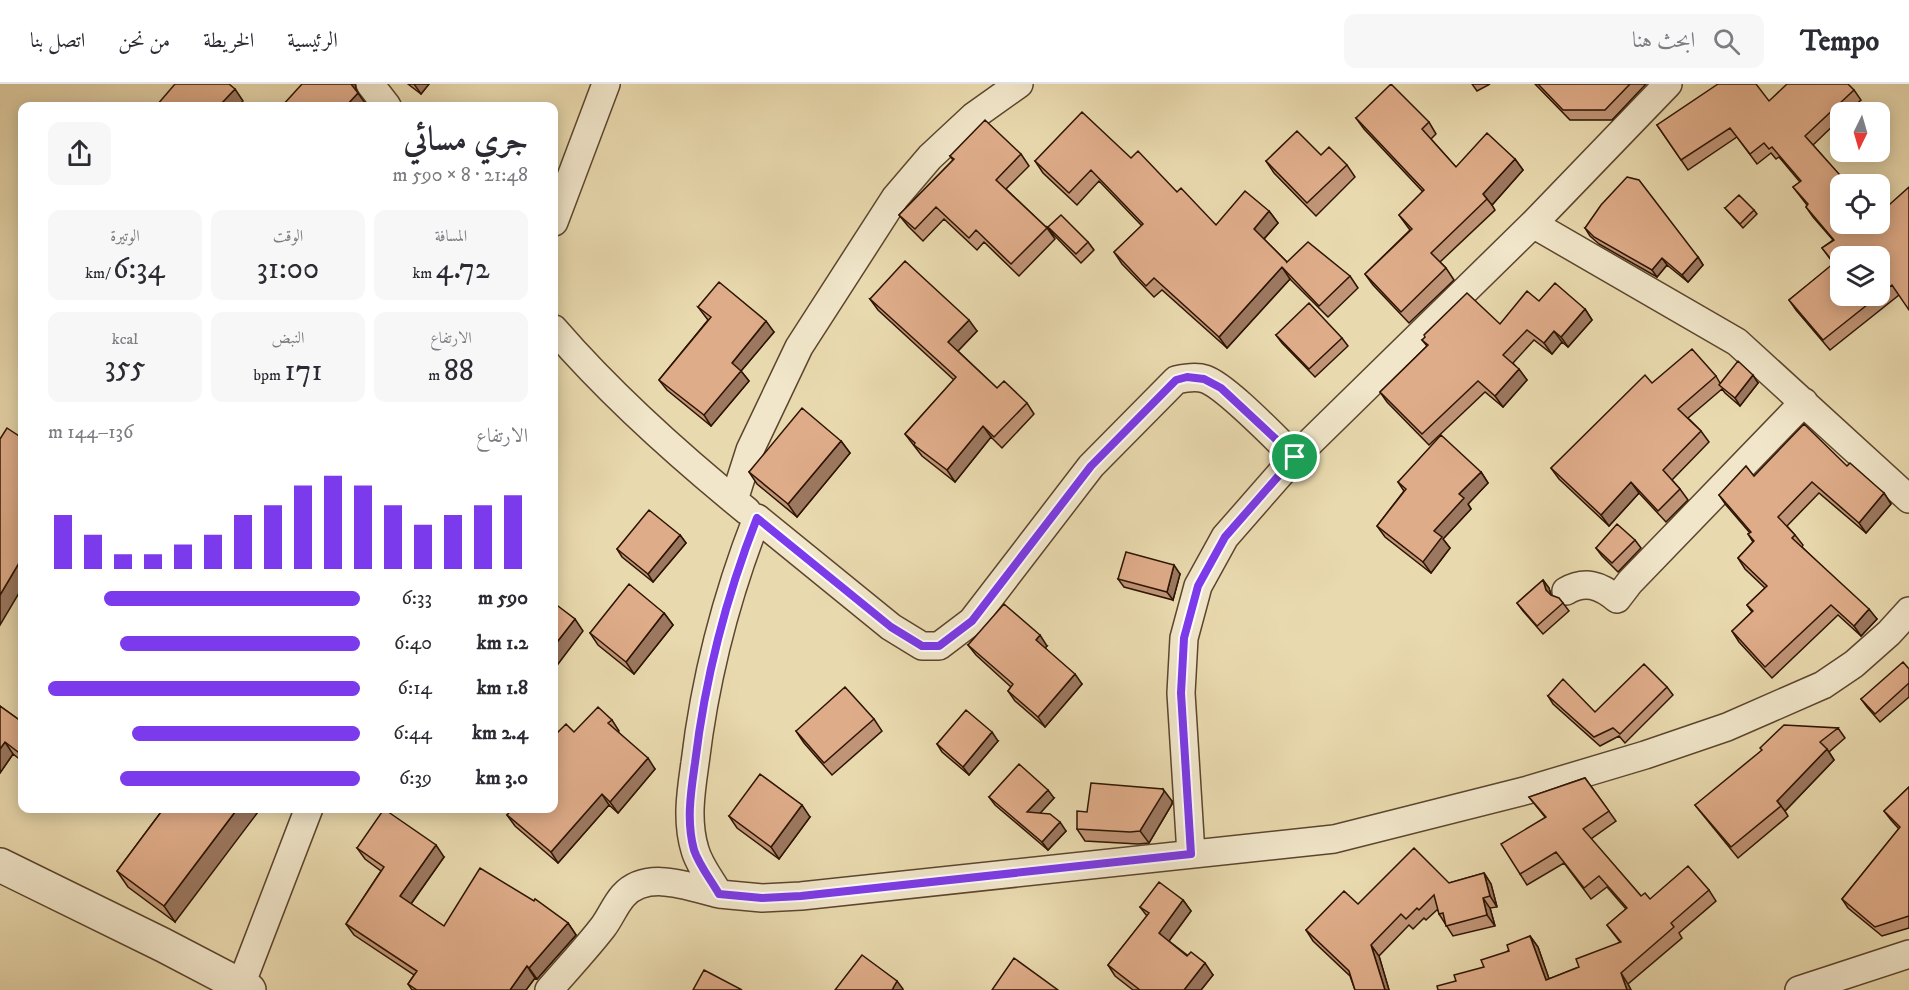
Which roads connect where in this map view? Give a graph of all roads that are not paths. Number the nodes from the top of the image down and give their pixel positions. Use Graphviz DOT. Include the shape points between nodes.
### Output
graph roads {
  1 [pos="370,84"];
  2 [pos="606,84"];
  3 [pos="1019,84"];
  4 [pos="1668,84"];
  5 [pos="384,102"];
  6 [pos="558,211"];
  7 [pos="1533,224"];
  8 [pos="558,334"];
  9 [pos="1804,402"];
  10 [pos="1295,457"];
  11 [pos="1909,499"];
  12 [pos="734,500"];
  13 [pos="757,518"];
  14 [pos="1566,591"];
  15 [pos="1909,611"];
  16 [pos="307,813"];
  17 [pos="1191,854"];
  18 [pos="0,865"];
  19 [pos="719,894"];
  20 [pos="1909,954"];
  21 [pos="243,989"];
  22 [pos="549,990"];
  23 [pos="1799,990"];
  1 -- 5 [label="street"];
  2 -- 6 [label="street"];
  3 -- 12 [label="street" via="974,116 930,157 896,198 799,347 750,450"];
  4 -- 7 [label="street"];
  7 -- 9 [label="street" via="1737,342"];
  7 -- 10 [label="street"];
  8 -- 12 [label="street" via="618,398"];
  9 -- 11 [label="street"];
  9 -- 14 [label="street" via="1617,599 1595,586 1577,585"];
  10 -- 13 [label="street" via="1221,388 1204,379 1176,380 1091,466 972,621 939,646 922,646 891,627"];
  10 -- 17 [label="street" via="1225,537 1198,586 1184,638 1181,693"];
  12 -- 13 [label="street"];
  13 -- 19 [label="street" via="726,604 706,688 690,801 695,851"];
  15 -- 17 [label="street" via="1854,664 1823,685 1727,727 1645,755 1528,790 1334,839"];
  16 -- 21 [label="street"];
  17 -- 19 [label="street" via="801,896"];
  18 -- 21 [label="street" via="164,945"];
  19 -- 22 [label="street" via="666,882 636,886 624,895 591,943"];
  20 -- 23 [label="street"];
}
